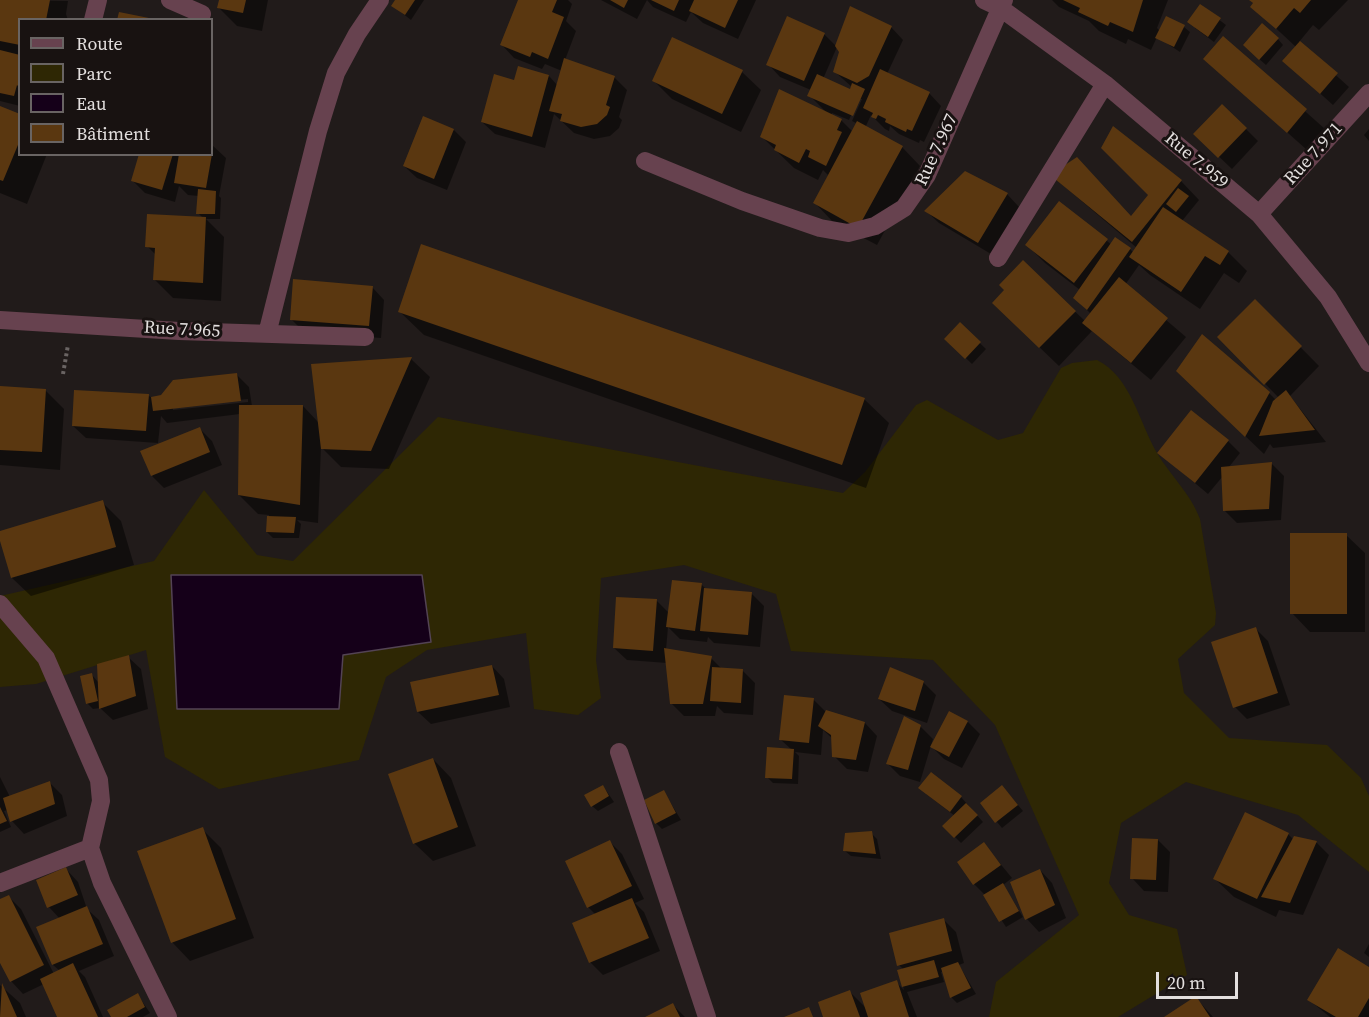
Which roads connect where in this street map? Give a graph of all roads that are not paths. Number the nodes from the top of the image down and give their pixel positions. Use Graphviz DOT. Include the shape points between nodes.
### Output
graph roads {
  1 [pos="98,0"];
  2 [pos="170,0"];
  3 [pos="380,0"];
  4 [pos="996,2"];
  5 [pos="202,14"];
  6 [pos="94,18"];
  7 [pos="1105,84"];
  8 [pos="1369,93"];
  9 [pos="645,160"];
  10 [pos="1259,214"];
  11 [pos="998,258"];
  12 [pos="0,320"];
  13 [pos="267,334"];
  14 [pos="365,337"];
  15 [pos="1369,363"];
  16 [pos="0,604"];
  17 [pos="619,752"];
  18 [pos="90,848"];
  19 [pos="0,883"];
  20 [pos="168,1017"];
  21 [pos="707,1017"];
  1 -- 6 [label="street"];
  2 -- 5 [label="street"];
  3 -- 13 [label="street" via="336,73"];
  4 -- 7 [label="street, Rue 7.959"];
  4 -- 9 [label="street, Rue 7.967" via="922,184 904,208 875,226 848,233 820,228 742,201"];
  7 -- 10 [label="street, Rue 7.959"];
  7 -- 11 [label="street"];
  8 -- 10 [label="street, Rue 7.971"];
  10 -- 15 [label="street, Rue 7.959" via="1328,297"];
  12 -- 13 [label="street, Rue 7.965"];
  13 -- 14 [label="street, Rue 7.965"];
  16 -- 18 [label="street" via="46,658 99,780 101,801"];
  17 -- 21 [label="street"];
  18 -- 19 [label="street"];
  18 -- 20 [label="street" via="102,883"];
}
